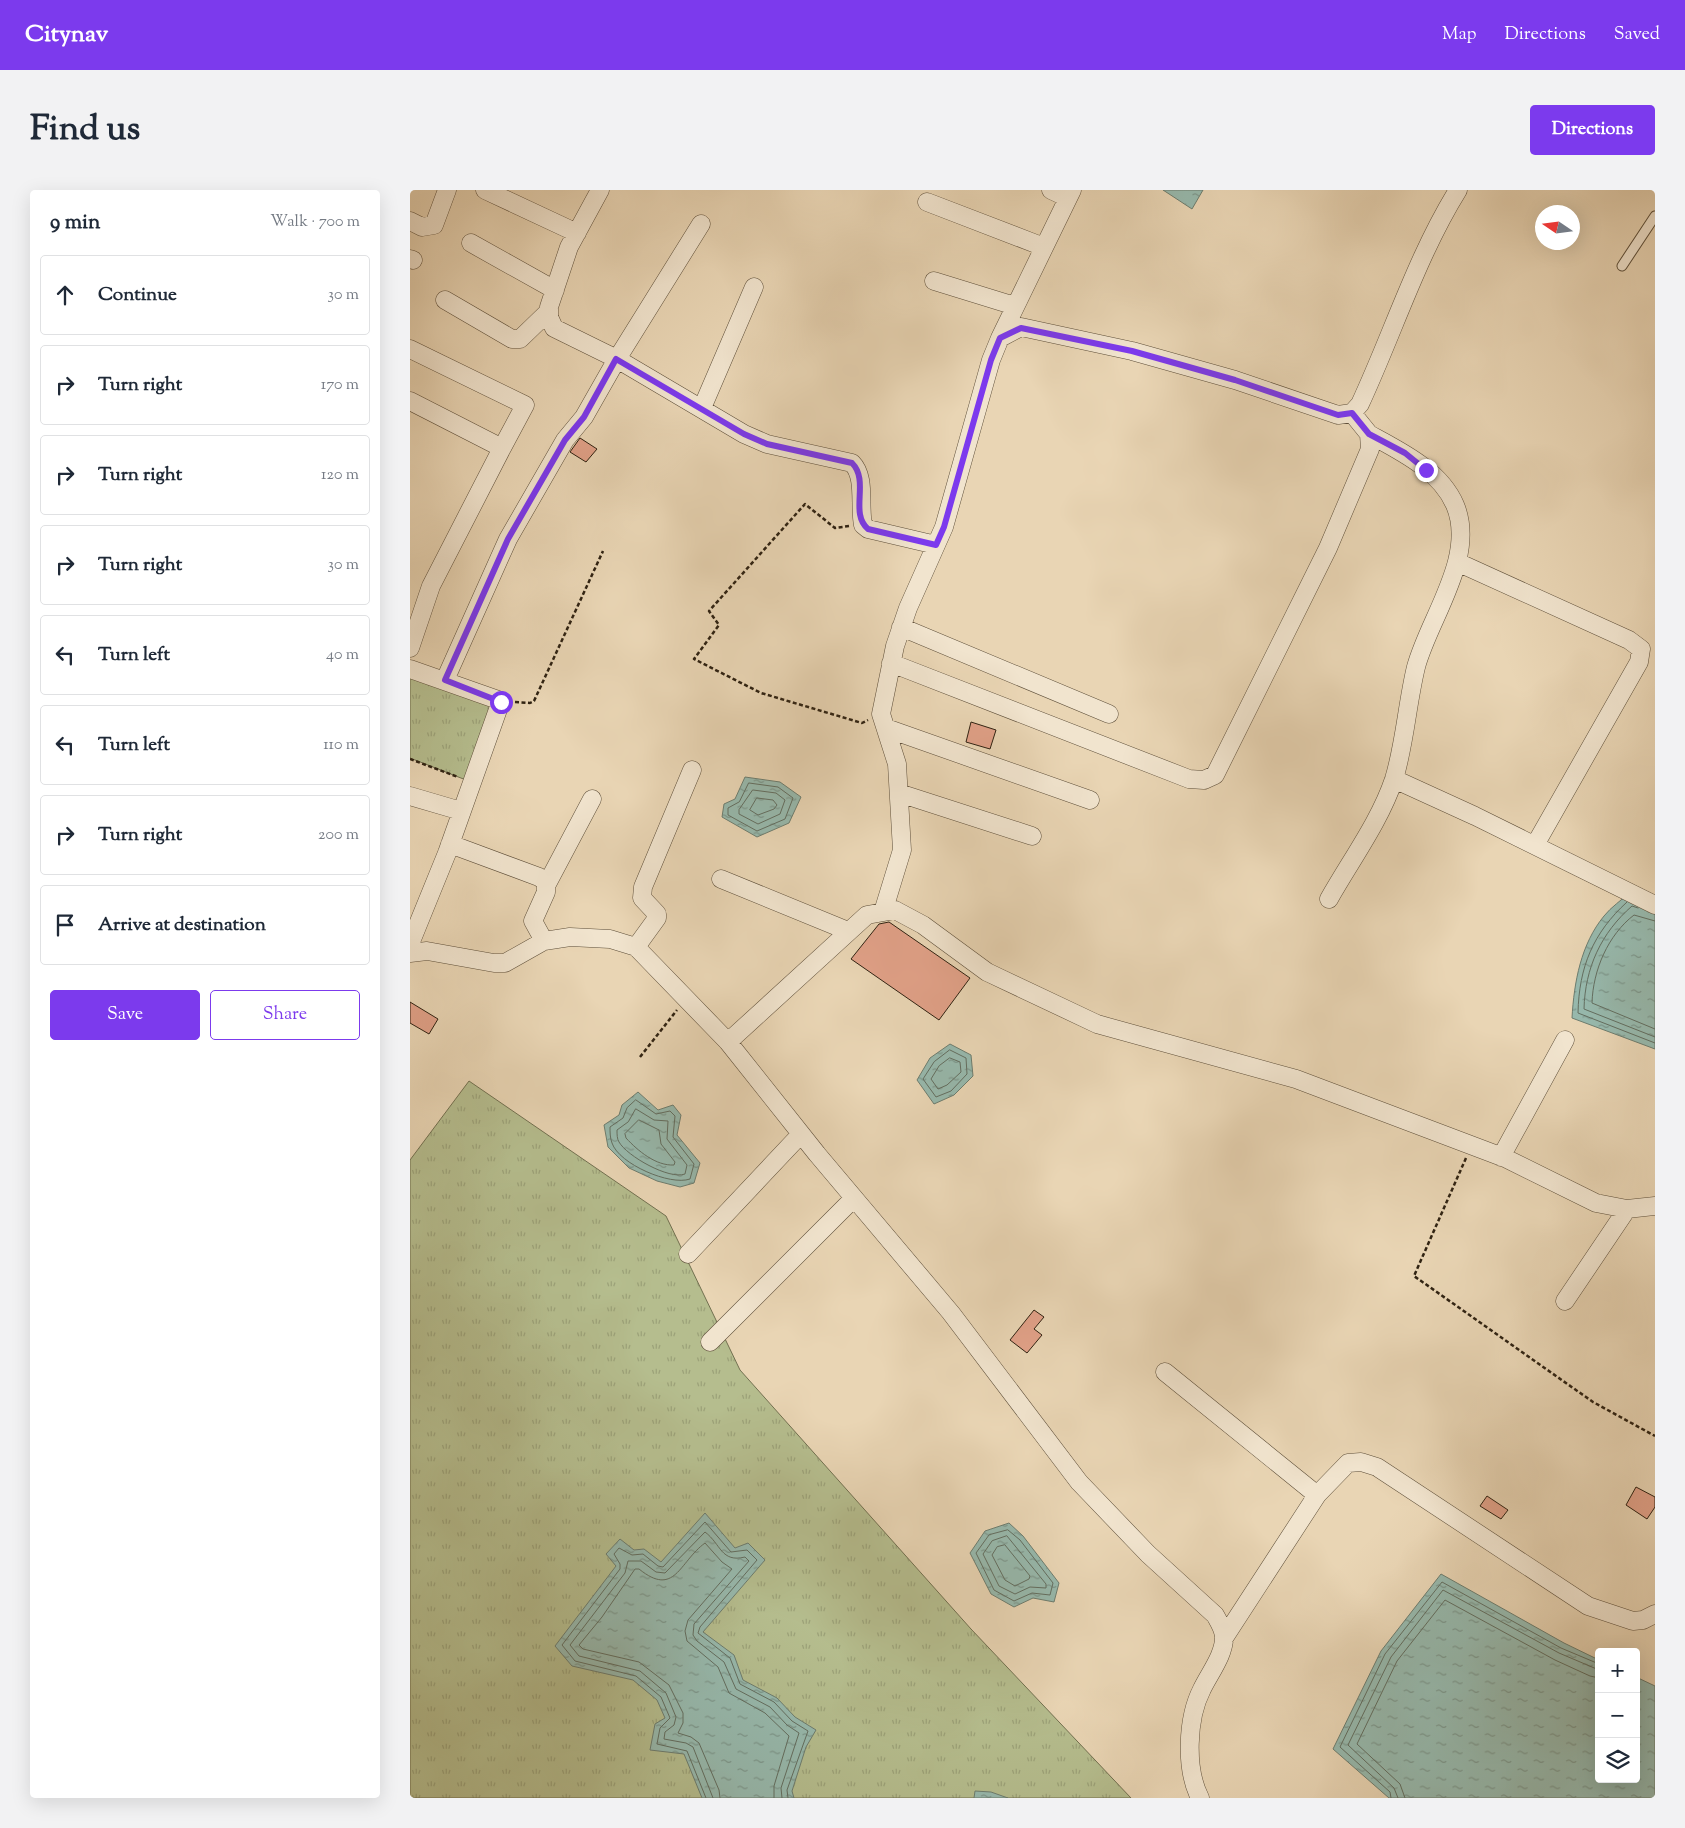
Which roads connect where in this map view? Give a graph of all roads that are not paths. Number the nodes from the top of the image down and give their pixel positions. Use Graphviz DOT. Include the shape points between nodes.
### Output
graph roads {
  1 [pos="447,190"];
  2 [pos="485,190"];
  3 [pos="1051,190"];
  4 [pos="1458,190"];
  5 [pos="594,192"];
  6 [pos="1070,194"];
  7 [pos="927,202"];
  8 [pos="1655,216"];
  9 [pos="410,221"];
  10 [pos="701,224"];
  11 [pos="577,233"];
  12 [pos="471,243"];
  13 [pos="1044,247"];
  14 [pos="1622,266"];
  15 [pos="934,281"];
  16 [pos="754,287"];
  17 [pos="555,290"];
  18 [pos="444,300"];
  19 [pos="1015,306"];
  20 [pos="549,311"];
  21 [pos="1000,338"];
  22 [pos="410,349"];
  23 [pos="616,359"];
  24 [pos="410,401"];
  25 [pos="702,408"];
  26 [pos="1352,413"];
  27 [pos="1369,434"];
  28 [pos="502,448"];
  29 [pos="936,545"];
  30 [pos="1457,562"];
  31 [pos="416,611"];
  32 [pos="901,627"];
  33 [pos="410,648"];
  34 [pos="891,663"];
  35 [pos="410,669"];
  36 [pos="445,680"];
  37 [pos="1109,714"];
  38 [pos="884,721"];
  39 [pos="692,770"];
  40 [pos="1394,779"];
  41 [pos="899,793"];
  42 [pos="410,796"];
  43 [pos="592,799"];
  44 [pos="1090,800"];
  45 [pos="461,811"];
  46 [pos="1032,836"];
  47 [pos="450,844"];
  48 [pos="1535,845"];
  49 [pos="721,879"];
  50 [pos="547,884"];
  51 [pos="1329,898"];
  52 [pos="1655,905"];
  53 [pos="883,912"];
  54 [pos="848,931"];
  55 [pos="544,941"];
  56 [pos="410,944"];
  57 [pos="636,947"];
  58 [pos="410,953"];
  59 [pos="1565,1040"];
  60 [pos="728,1042"];
  61 [pos="801,1134"];
  62 [pos="1501,1157"];
  63 [pos="854,1198"];
  64 [pos="1655,1206"];
  65 [pos="1627,1209"];
  66 [pos="688,1254"];
  67 [pos="1565,1301"];
  68 [pos="710,1342"];
  69 [pos="1165,1372"];
  70 [pos="1317,1495"];
  71 [pos="1655,1614"];
  72 [pos="1224,1638"];
  73 [pos="1200,1798"];
  1 -- 9 [label="street" via="434,225 422,227"];
  2 -- 11 [label="street"];
  3 -- 6 [label="street"];
  4 -- 26 [label="street" via="1405,296 1360,404"];
  5 -- 11 [label="street"];
  6 -- 13 [label="street"];
  7 -- 13 [label="street"];
  8 -- 14 [label="lane"];
  10 -- 23 [label="street"];
  11 -- 17 [label="street"];
  12 -- 17 [label="street"];
  13 -- 19 [label="street"];
  15 -- 19 [label="street"];
  16 -- 25 [label="street"];
  17 -- 20 [label="street"];
  18 -- 20 [label="street" via="512,339 520,339"];
  19 -- 21 [label="street"];
  20 -- 23 [label="street" via="554,328"];
  21 -- 26 [label="street" via="1021,328 1132,351 1235,380 1338,415"];
  21 -- 29 [label="street"];
  22 -- 28 [label="street" via="524,405"];
  23 -- 25 [label="street"];
  23 -- 36 [label="street" via="508,539"];
  24 -- 28 [label="street"];
  25 -- 29 [label="street" via="767,444 852,463 861,477 860,508 863,524 868,529"];
  26 -- 27 [label="street"];
  27 -- 30 [label="street" via="1405,453 1436,478 1446,491 1455,506 1461,530"];
  27 -- 34 [label="street" via="1370,448 1328,548 1215,775 1204,780 1190,780"];
  28 -- 31 [label="street"];
  29 -- 32 [label="street"];
  30 -- 40 [label="street" via="1418,659"];
  30 -- 48 [label="street" via="1629,640 1641,649 1639,662"];
  31 -- 33 [label="street"];
  32 -- 34 [label="street"];
  32 -- 37 [label="street"];
  34 -- 38 [label="street"];
  35 -- 36 [label="street"];
  36 -- 45 [label="street" via="501,702"];
  38 -- 41 [label="street" via="897,764"];
  38 -- 44 [label="street"];
  39 -- 57 [label="street" via="643,887 642,898 657,918"];
  40 -- 48 [label="street"];
  40 -- 51 [label="street" via="1377,816"];
  41 -- 46 [label="street"];
  41 -- 53 [label="street" via="902,850"];
  42 -- 45 [label="street"];
  43 -- 50 [label="street"];
  45 -- 47 [label="street"];
  47 -- 50 [label="street" via="539,877"];
  47 -- 56 [label="street"];
  48 -- 52 [label="street"];
  49 -- 54 [label="street"];
  50 -- 55 [label="street" via="533,921"];
  53 -- 54 [label="street" via="867,915"];
  53 -- 62 [label="street" via="895,910 923,925 987,972 1097,1024 1296,1079"];
  54 -- 60 [label="street"];
  55 -- 57 [label="street" via="570,937 610,939"];
  55 -- 58 [label="street" via="505,963 426,951"];
  57 -- 60 [label="street"];
  59 -- 62 [label="street"];
  60 -- 61 [label="street"];
  61 -- 63 [label="street"];
  61 -- 66 [label="street"];
  62 -- 65 [label="street" via="1596,1203"];
  63 -- 68 [label="street"];
  63 -- 72 [label="street" via="951,1313 1079,1482 1148,1554 1215,1615"];
  64 -- 65 [label="street"];
  65 -- 67 [label="street"];
  69 -- 70 [label="street"];
  70 -- 71 [label="street" via="1348,1463 1362,1462 1377,1467 1588,1606 1633,1621"];
  70 -- 72 [label="street"];
  72 -- 73 [label="street" via="1200,1692 1190,1731 1188,1747"];
}
